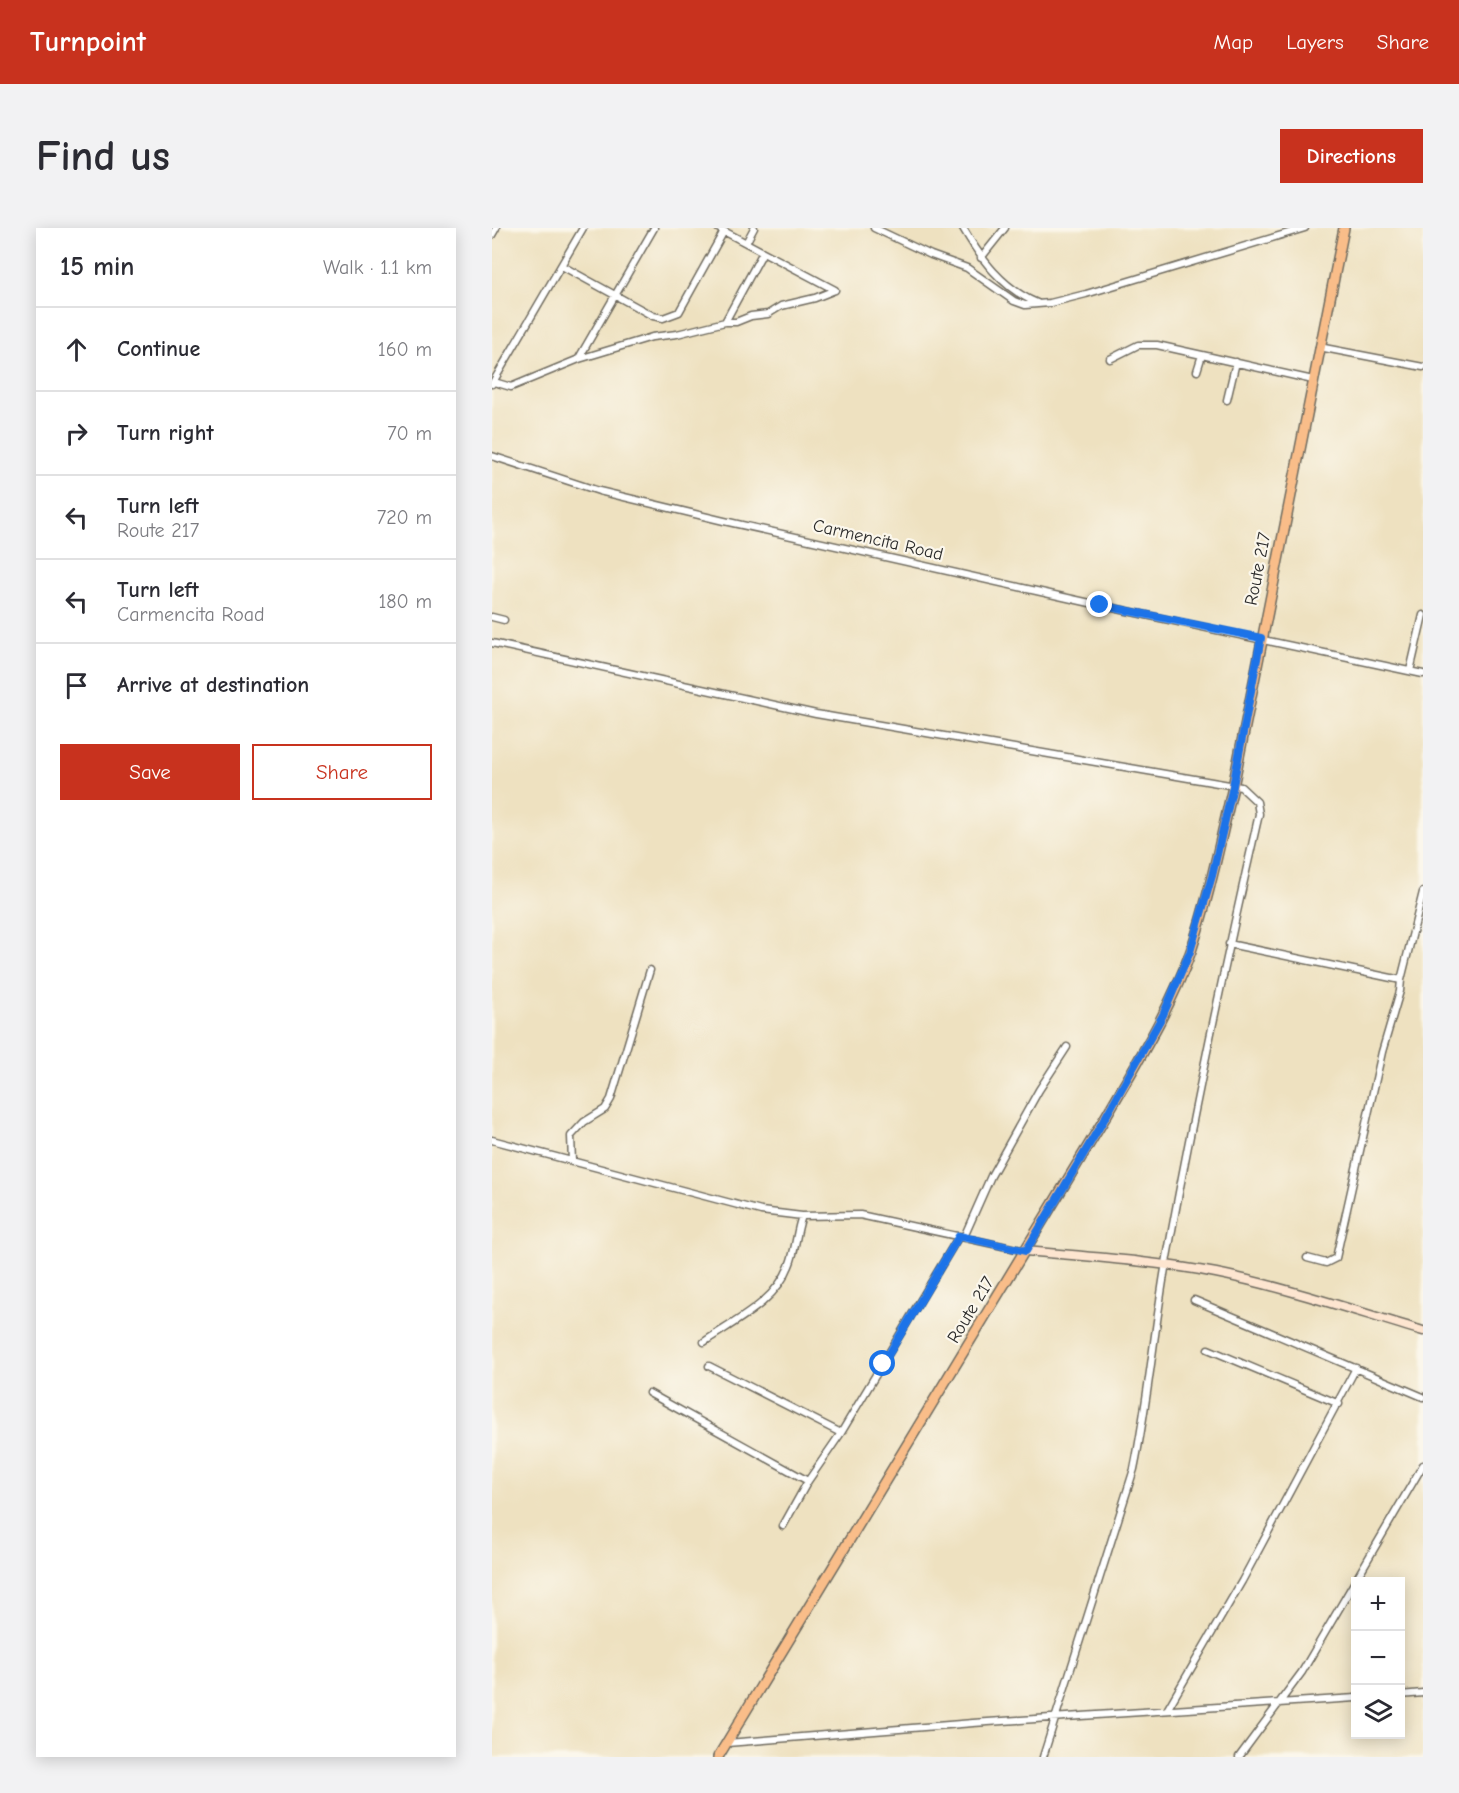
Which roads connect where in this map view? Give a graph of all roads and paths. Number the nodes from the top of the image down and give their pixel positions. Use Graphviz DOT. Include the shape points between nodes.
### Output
graph roads {
  1 [pos="496,228"];
  2 [pos="583,228"];
  3 [pos="654,228"];
  4 [pos="754,228"];
  5 [pos="874,228"];
  6 [pos="963,228"];
  7 [pos="1005,228"];
  8 [pos="1305,228"];
  9 [pos="1344,228"];
  10 [pos="721,230"];
  11 [pos="492,235"];
  12 [pos="746,243"];
  13 [pos="763,252"];
  14 [pos="981,258"];
  15 [pos="562,266"];
  16 [pos="616,297"];
  17 [pos="1040,304"];
  18 [pos="725,322"];
  19 [pos="1319,347"];
  20 [pos="1202,355"];
  21 [pos="579,359"];
  22 [pos="1110,359"];
  23 [pos="1236,362"];
  24 [pos="1423,367"];
  25 [pos="1197,371"];
  26 [pos="1313,380"];
  27 [pos="493,383"];
  28 [pos="1227,400"];
  29 [pos="492,456"];
  30 [pos="1423,615"];
  31 [pos="492,617"];
  32 [pos="504,620"];
  33 [pos="1261,638"];
  34 [pos="492,643"];
  35 [pos="1410,671"];
  36 [pos="1423,674"];
  37 [pos="1233,786"];
  38 [pos="1423,892"];
  39 [pos="1229,944"];
  40 [pos="650,970"];
  41 [pos="1401,980"];
  42 [pos="1067,1047"];
  43 [pos="492,1140"];
  44 [pos="572,1162"];
  45 [pos="802,1216"];
  46 [pos="962,1236"];
  47 [pos="1026,1251"];
  48 [pos="1307,1258"];
  49 [pos="1166,1265"];
  50 [pos="1194,1300"];
  51 [pos="1423,1331"];
  52 [pos="704,1342"];
  53 [pos="1208,1349"];
  54 [pos="709,1366"];
  55 [pos="1356,1368"];
  56 [pos="649,1393"];
  57 [pos="1423,1397"];
  58 [pos="1339,1404"];
  59 [pos="841,1433"];
  60 [pos="1423,1465"];
  61 [pos="808,1481"];
  62 [pos="783,1526"];
  63 [pos="1423,1693"];
  64 [pos="1405,1695"];
  65 [pos="1351,1698"];
  66 [pos="1280,1703"];
  67 [pos="1167,1710"];
  68 [pos="1055,1717"];
  69 [pos="727,1743"];
  70 [pos="718,1757"];
  71 [pos="1043,1757"];
  72 [pos="1239,1757"];
  1 -- 11 [label="street"];
  2 -- 15 [label="street"];
  3 -- 16 [label="street"];
  4 -- 12 [label="street"];
  5 -- 17 [label="street" via="967,268 1014,301"];
  6 -- 14 [label="street"];
  7 -- 14 [label="street"];
  8 -- 17 [label="street" via="1132,281"];
  9 -- 19 [label="main road, Route 217"];
  10 -- 12 [label="street"];
  10 -- 16 [label="street" via="679,312 663,318 653,316"];
  12 -- 13 [label="street"];
  13 -- 18 [label="street"];
  13 -- 18 [label="street" via="835,290 781,306 768,314"];
  14 -- 17 [label="street" via="1016,292"];
  15 -- 16 [label="street"];
  15 -- 27 [label="street"];
  16 -- 21 [label="street"];
  18 -- 21 [label="street" via="652,336"];
  19 -- 24 [label="street"];
  19 -- 26 [label="main road, Route 217"];
  20 -- 22 [label="street" via="1138,345"];
  20 -- 23 [label="street"];
  20 -- 25 [label="street"];
  21 -- 27 [label="street" via="511,387"];
  23 -- 26 [label="street"];
  23 -- 28 [label="street"];
  26 -- 33 [label="main road, Route 217"];
  29 -- 33 [label="street, Carmencita Road" via="599,491 724,521"];
  30 -- 35 [label="street"];
  31 -- 32 [label="street"];
  33 -- 35 [label="street, Carmencita Road"];
  33 -- 37 [label="main road, Route 217"];
  34 -- 37 [label="street" via="816,714"];
  35 -- 36 [label="street, Carmencita Road"];
  37 -- 39 [label="street" via="1241,787 1257,802 1259,814"];
  37 -- 47 [label="main road, Route 217" via="1190,952 1163,1015"];
  38 -- 41 [label="street"];
  39 -- 41 [label="street"];
  39 -- 49 [label="street"];
  40 -- 44 [label="street" via="611,1099 605,1109 571,1136"];
  41 -- 48 [label="street" via="1336,1258 1326,1263"];
  42 -- 46 [label="street" via="991,1176"];
  43 -- 44 [label="street"];
  44 -- 45 [label="street" via="761,1211"];
  45 -- 46 [label="street" via="860,1215"];
  45 -- 52 [label="street" via="792,1258 779,1284 752,1311"];
  46 -- 47 [label="street"];
  46 -- 59 [label="street"];
  47 -- 49 [label="main road"];
  47 -- 69 [label="main road, Route 217"];
  49 -- 51 [label="main road" via="1254,1281"];
  49 -- 68 [label="street" via="1134,1469"];
  50 -- 55 [label="street"];
  53 -- 58 [label="street"];
  54 -- 59 [label="street"];
  55 -- 57 [label="street"];
  55 -- 58 [label="street"];
  56 -- 61 [label="street"];
  58 -- 67 [label="street"];
  59 -- 61 [label="street"];
  60 -- 66 [label="street"];
  61 -- 62 [label="street"];
  63 -- 64 [label="street"];
  65 -- 66 [label="street"];
  66 -- 67 [label="street"];
  66 -- 72 [label="street"];
  67 -- 68 [label="street"];
  68 -- 69 [label="street"];
  68 -- 71 [label="street"];
  69 -- 70 [label="main road, Route 217"];
}
